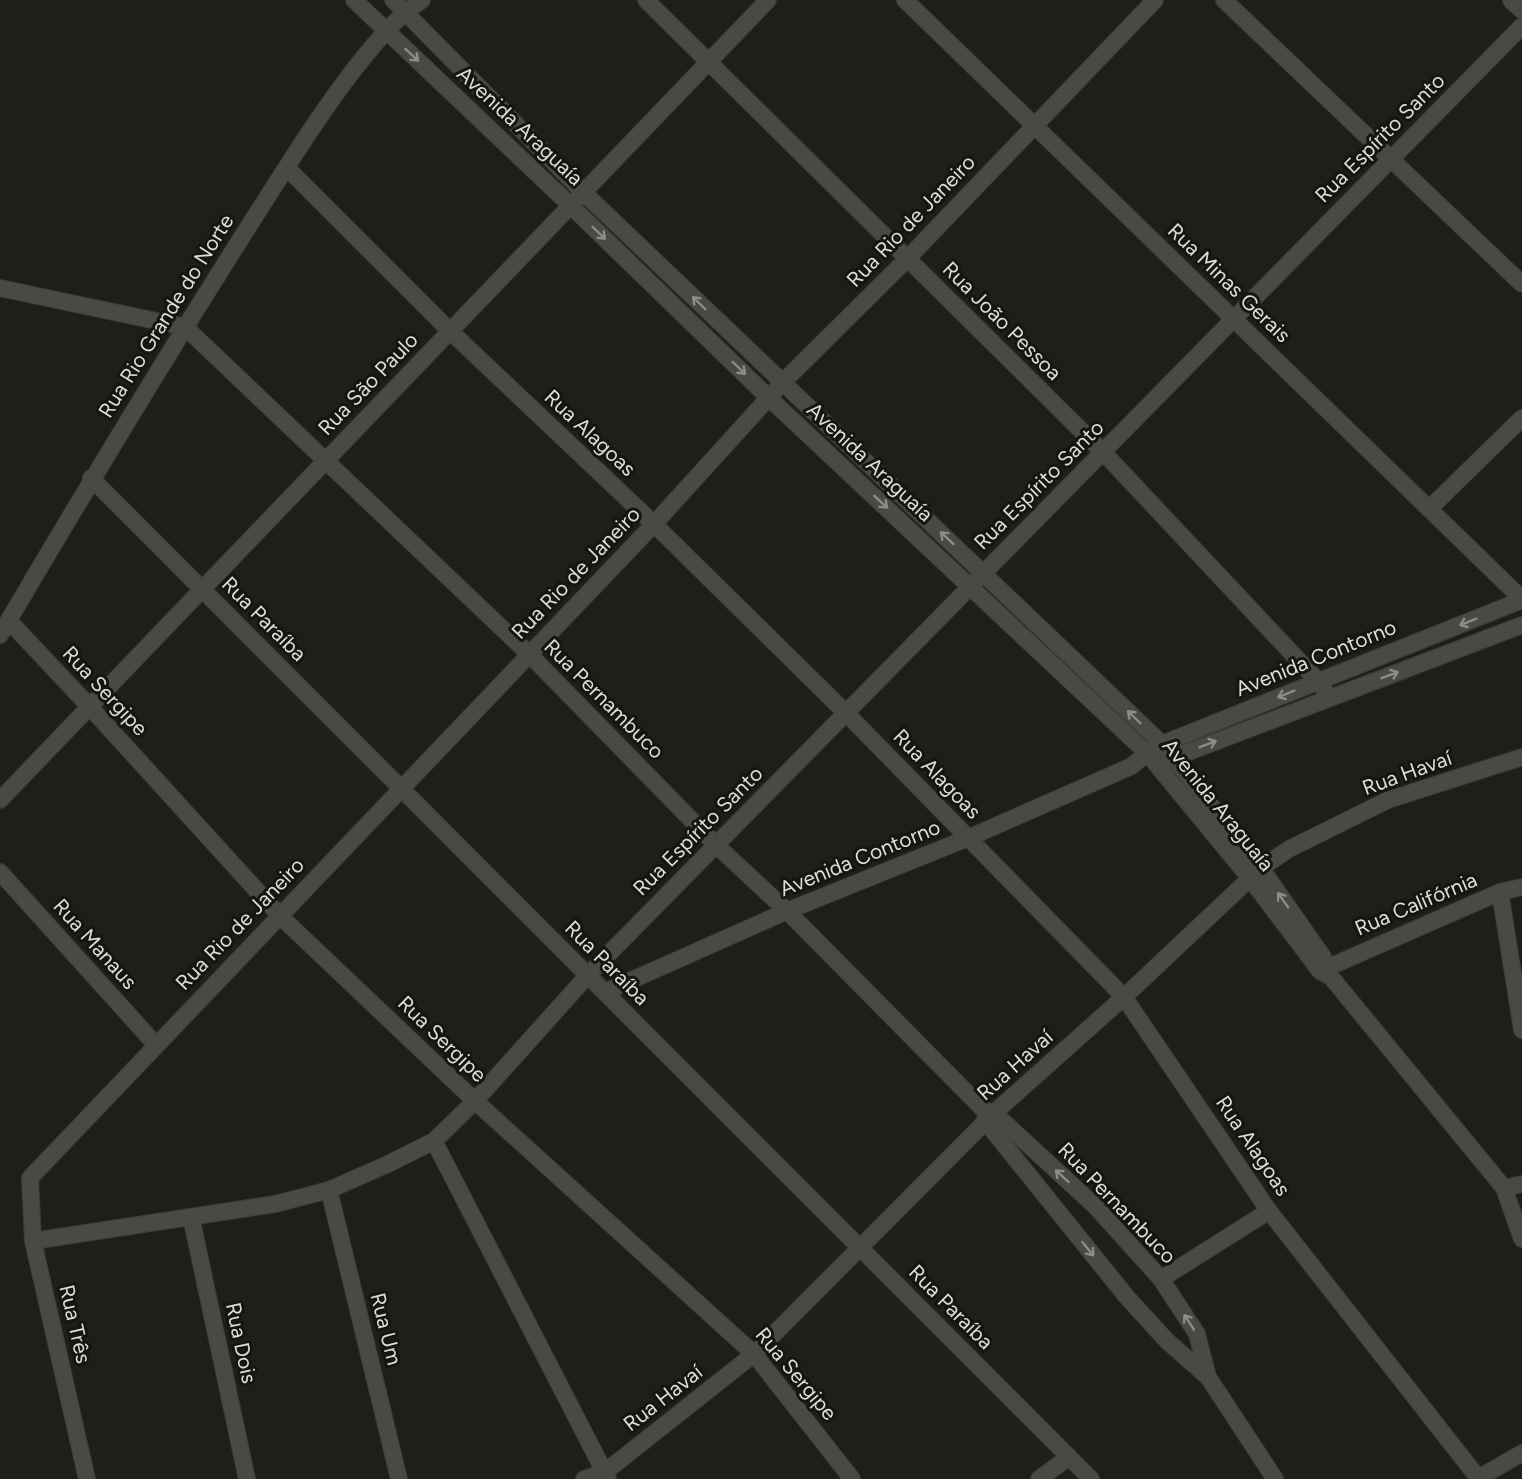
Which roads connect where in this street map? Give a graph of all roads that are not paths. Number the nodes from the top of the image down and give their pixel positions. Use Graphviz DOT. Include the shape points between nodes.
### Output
graph roads {
  1 [pos="354,0"];
  2 [pos="422,0"];
  3 [pos="646,0"];
  4 [pos="768,0"];
  5 [pos="905,0"];
  6 [pos="1155,0"];
  7 [pos="1224,0"];
  8 [pos="1512,0"];
  9 [pos="399,6"];
  10 [pos="1522,9"];
  11 [pos="1522,26"];
  12 [pos="385,30"];
  13 [pos="709,62"];
  14 [pos="1035,126"];
  15 [pos="545,154"];
  16 [pos="1391,159"];
  17 [pos="286,168"];
  18 [pos="531,168"];
  19 [pos="583,192"];
  20 [pos="570,205"];
  21 [pos="907,259"];
  22 [pos="1522,284"];
  23 [pos="0,288"];
  24 [pos="1234,319"];
  25 [pos="185,327"];
  26 [pos="450,331"];
  27 [pos="782,382"];
  28 [pos="769,398"];
  29 [pos="1522,418"];
  30 [pos="1103,452"];
  31 [pos="326,460"];
  32 [pos="92,478"];
  33 [pos="1429,508"];
  34 [pos="654,524"];
  35 [pos="984,573"];
  36 [pos="970,586"];
  37 [pos="202,589"];
  38 [pos="1522,600"];
  39 [pos="9,621"];
  40 [pos="1522,625"];
  41 [pos="0,636"];
  42 [pos="529,654"];
  43 [pos="1318,681"];
  44 [pos="1330,698"];
  45 [pos="89,706"];
  46 [pos="846,713"];
  47 [pos="1156,754"];
  48 [pos="1174,757"];
  49 [pos="1522,757"];
  50 [pos="401,788"];
  51 [pos="0,800"];
  52 [pos="968,838"];
  53 [pos="716,845"];
  54 [pos="1255,872"];
  55 [pos="0,873"];
  56 [pos="1522,886"];
  57 [pos="1500,892"];
  58 [pos="787,911"];
  59 [pos="280,916"];
  60 [pos="1326,971"];
  61 [pos="588,975"];
  62 [pos="605,992"];
  63 [pos="1124,997"];
  64 [pos="1522,1030"];
  65 [pos="156,1045"];
  66 [pos="475,1101"];
  67 [pos="988,1115"];
  68 [pos="434,1141"];
  69 [pos="30,1178"];
  70 [pos="1522,1184"];
  71 [pos="1504,1188"];
  72 [pos="329,1190"];
  73 [pos="1269,1211"];
  74 [pos="191,1217"];
  75 [pos="1522,1239"];
  76 [pos="33,1241"];
  77 [pos="861,1248"];
  78 [pos="1161,1280"];
  79 [pos="754,1354"];
  80 [pos="1208,1377"];
  81 [pos="1522,1453"];
  82 [pos="1069,1457"];
  83 [pos="607,1475"];
  84 [pos="87,1479"];
  85 [pos="247,1479"];
  86 [pos="399,1479"];
  87 [pos="584,1479"];
  88 [pos="852,1479"];
  89 [pos="1039,1479"];
  90 [pos="1091,1479"];
  91 [pos="1275,1479"];
  92 [pos="1478,1479"];
  1 -- 12 [label="street, Avenida Araguaía"];
  2 -- 9 [label="street, Rua Rio Grande do Norte"];
  3 -- 13 [label="street, Rua João Pessoa"];
  4 -- 13 [label="street, Rua São Paulo"];
  5 -- 14 [label="street, Rua Minas Gerais"];
  6 -- 14 [label="street, Rua Rio de Janeiro"];
  7 -- 16 [label="street"];
  8 -- 10 [label="street"];
  9 -- 12 [label="street, Rua Rio Grande do Norte"];
  9 -- 15 [label="street, Avenida Araguaía"];
  11 -- 16 [label="street, Rua Espírito Santo"];
  12 -- 17 [label="street, Rua Rio Grande do Norte" via="333,96"];
  12 -- 18 [label="street, Avenida Araguaía, one-way"];
  13 -- 19 [label="street, Rua São Paulo"];
  13 -- 21 [label="street, Rua João Pessoa"];
  14 -- 21 [label="street, Rua Rio de Janeiro"];
  14 -- 24 [label="street, Rua Minas Gerais"];
  15 -- 18 [label="street"];
  15 -- 19 [label="street, Avenida Araguaía"];
  16 -- 22 [label="street"];
  16 -- 24 [label="street, Rua Espírito Santo"];
  17 -- 25 [label="street, Rua Rio Grande do Norte"];
  17 -- 26 [label="street, Rua Alagoas"];
  18 -- 20 [label="street, Avenida Araguaía"];
  19 -- 20 [label="street, Rua São Paulo"];
  27 -- 19 [label="street, Avenida Araguaía, one-way"];
  20 -- 26 [label="street, Rua São Paulo"];
  20 -- 28 [label="street, Avenida Araguaía, one-way"];
  21 -- 27 [label="street, Rua Rio de Janeiro"];
  21 -- 30 [label="street, Rua João Pessoa"];
  23 -- 25 [label="street"];
  24 -- 30 [label="street, Rua Espírito Santo"];
  24 -- 33 [label="street, Rua Minas Gerais"];
  25 -- 31 [label="street, Rua Pernambuco"];
  25 -- 32 [label="street, Rua Rio Grande do Norte"];
  26 -- 31 [label="street, Rua São Paulo"];
  26 -- 34 [label="street, Rua Alagoas"];
  27 -- 28 [label="street, Rua Rio de Janeiro"];
  35 -- 27 [label="street, Avenida Araguaía, one-way"];
  28 -- 34 [label="street, Rua Rio de Janeiro"];
  28 -- 36 [label="street, Avenida Araguaía, one-way"];
  29 -- 33 [label="street"];
  30 -- 35 [label="street, Rua Espírito Santo"];
  30 -- 43 [label="street, Rua João Pessoa"];
  31 -- 37 [label="street, Rua São Paulo"];
  31 -- 42 [label="street, Rua Pernambuco"];
  32 -- 37 [label="street, Rua Paraíba"];
  32 -- 39 [label="street, Rua Rio Grande do Norte"];
  33 -- 38 [label="street, Rua Minas Gerais"];
  34 -- 42 [label="street, Rua Rio de Janeiro"];
  34 -- 46 [label="street, Rua Alagoas"];
  35 -- 36 [label="street, Rua Espírito Santo"];
  47 -- 35 [label="street, Avenida Araguaía, one-way"];
  36 -- 46 [label="street, Rua Espírito Santo"];
  36 -- 47 [label="street, Avenida Araguaía"];
  37 -- 45 [label="street, Rua São Paulo"];
  37 -- 50 [label="street, Rua Paraíba"];
  38 -- 43 [label="street, Avenida Contorno, one-way"];
  39 -- 41 [label="street, Rua Rio Grande do Norte"];
  39 -- 45 [label="street, Rua Sergipe"];
  44 -- 40 [label="street, Avenida Contorno, one-way"];
  42 -- 50 [label="street, Rua Rio de Janeiro"];
  42 -- 53 [label="street, Rua Pernambuco"];
  43 -- 44 [label="street, Rua João Pessoa"];
  43 -- 47 [label="street, Avenida Contorno, one-way"];
  48 -- 44 [label="street, Avenida Contorno, one-way"];
  45 -- 51 [label="street, Rua São Paulo"];
  45 -- 59 [label="street, Rua Sergipe"];
  46 -- 52 [label="street, Rua Alagoas"];
  46 -- 53 [label="street, Rua Espírito Santo"];
  47 -- 48 [label="street, Avenida Contorno"];
  47 -- 52 [label="street, Avenida Contorno"];
  47 -- 54 [label="street, Avenida Araguaía"];
  48 -- 54 [label="street, Avenida Araguaía"];
  49 -- 54 [label="street, Rua Havaí" via="1388,800 1289,849"];
  50 -- 59 [label="street, Rua Rio de Janeiro"];
  50 -- 61 [label="street, Rua Paraíba"];
  52 -- 58 [label="street, Avenida Contorno"];
  52 -- 63 [label="street, Rua Alagoas"];
  53 -- 58 [label="street, Rua Pernambuco"];
  53 -- 61 [label="street, Rua Espírito Santo"];
  54 -- 60 [label="street, Avenida Araguaía"];
  54 -- 63 [label="street, Rua Havaí"];
  55 -- 65 [label="street, Rua Manaus"];
  56 -- 57 [label="street, Rua Califórnia"];
  57 -- 60 [label="street, Rua Califórnia"];
  57 -- 64 [label="street"];
  58 -- 62 [label="street, Avenida Contorno"];
  58 -- 67 [label="street, Rua Pernambuco"];
  59 -- 65 [label="street, Rua Rio de Janeiro"];
  59 -- 66 [label="street, Rua Sergipe"];
  60 -- 71 [label="street, Avenida Araguaía"];
  61 -- 62 [label="street, Rua Paraíba"];
  61 -- 66 [label="street, Rua Espírito Santo"];
  62 -- 77 [label="street, Rua Paraíba"];
  63 -- 67 [label="street, Rua Havaí"];
  63 -- 73 [label="street, Rua Alagoas"];
  65 -- 69 [label="street, Rua Rio de Janeiro"];
  66 -- 68 [label="street, Rua Espírito Santo"];
  66 -- 79 [label="street, Rua Sergipe"];
  67 -- 77 [label="street, Rua Havaí"];
  78 -- 67 [label="street, Rua Pernambuco, one-way" via="1095,1206"];
  67 -- 80 [label="street, Rua Pernambuco, one-way" via="1126,1296 1167,1341"];
  68 -- 72 [label="street, Rua Espírito Santo"];
  68 -- 83 [label="street"];
  69 -- 76 [label="street, Rua Três"];
  70 -- 71 [label="street"];
  71 -- 75 [label="street, Avenida Araguaía"];
  72 -- 74 [label="street, Rua Espírito Santo" via="275,1204"];
  72 -- 86 [label="street, Rua Um"];
  73 -- 78 [label="street"];
  73 -- 92 [label="street, Rua Alagoas"];
  74 -- 76 [label="street, Rua Espírito Santo"];
  74 -- 85 [label="street, Rua Dois"];
  76 -- 84 [label="street, Rua Três"];
  77 -- 79 [label="street, Rua Havaí"];
  77 -- 82 [label="street, Rua Paraíba"];
  80 -- 78 [label="street, Rua Pernambuco, one-way" via="1197,1334"];
  79 -- 83 [label="street, Rua Havaí"];
  79 -- 88 [label="street, Rua Sergipe"];
  80 -- 91 [label="street, Rua Pernambuco"];
  81 -- 92 [label="street"];
  82 -- 89 [label="street"];
  82 -- 90 [label="street, Rua Paraíba"];
  83 -- 87 [label="street, Rua Havaí"];
}
